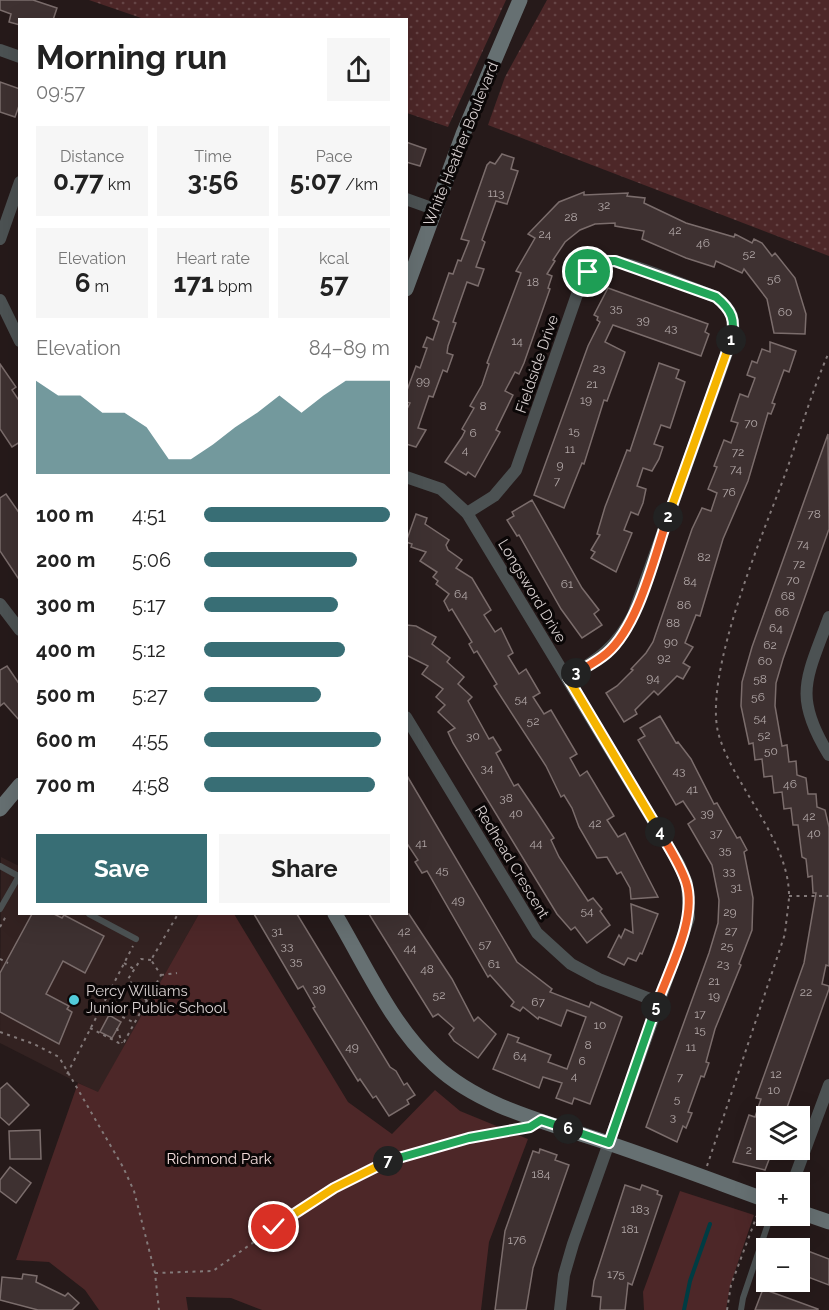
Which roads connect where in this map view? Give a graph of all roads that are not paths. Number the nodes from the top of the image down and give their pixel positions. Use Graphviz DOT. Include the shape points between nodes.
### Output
graph roads {
  1 [pos="520,0"];
  2 [pos="0,50"];
  3 [pos="18,56"];
  4 [pos="18,188"];
  5 [pos="408,200"];
  6 [pos="435,209"];
  7 [pos="0,238"];
  8 [pos="408,283"];
  9 [pos="0,300"];
  10 [pos="18,337"];
  11 [pos="408,478"];
  12 [pos="467,513"];
  13 [pos="0,604"];
  14 [pos="829,616"];
  15 [pos="18,627"];
  16 [pos="568,678"];
  17 [pos="408,720"];
  18 [pos="829,755"];
  19 [pos="18,787"];
  20 [pos="0,809"];
  21 [pos="0,866"];
  22 [pos="18,876"];
  23 [pos="18,879"];
  24 [pos="0,909"];
  25 [pos="91,915"];
  26 [pos="336,915"];
  27 [pos="136,939"];
  28 [pos="658,1002"];
  29 [pos="829,1085"];
  30 [pos="609,1143"];
  31 [pos="797,1172"];
  32 [pos="756,1196"];
  33 [pos="810,1215"];
  34 [pos="829,1222"];
  35 [pos="767,1226"];
  36 [pos="560,1310"];
  37 [pos="741,1310"];
  1 -- 6 [label="street, White Heather Boulevard"];
  2 -- 3 [label="street"];
  4 -- 7 [label="street"];
  5 -- 6 [label="street"];
  6 -- 8 [label="street, White Heather Boulevard"];
  9 -- 10 [label="street"];
  11 -- 12 [label="street, Longsword Drive" via="441,489"];
  12 -- 16 [label="street, Longsword Drive"];
  12 -- 16 [label="street, Fieldside Drive" via="494,496 516,470 581,283 597,264 606,261 628,265 716,297 728,306 734,326 732,339 633,615 622,636 607,652"];
  13 -- 15 [label="street"];
  14 -- 18 [label="street" via="810,668 806,699 807,713"];
  16 -- 28 [label="street, Longsword Drive" via="687,883 688,918"];
  17 -- 28 [label="street, Redhead Crescent" via="537,933 571,964"];
  19 -- 20 [label="street"];
  21 -- 22 [label="lane"];
  23 -- 24 [label="lane"];
  25 -- 27 [label="lane"];
  26 -- 30 [label="street" via="404,1030 434,1064 474,1092"];
  28 -- 30 [label="street, Longsword Drive"];
  29 -- 31 [label="street"];
  30 -- 32 [label="street"];
  30 -- 36 [label="street, Longsword Drive" via="573,1244"];
  33 -- 34 [label="street"];
  35 -- 37 [label="lane"];
}
